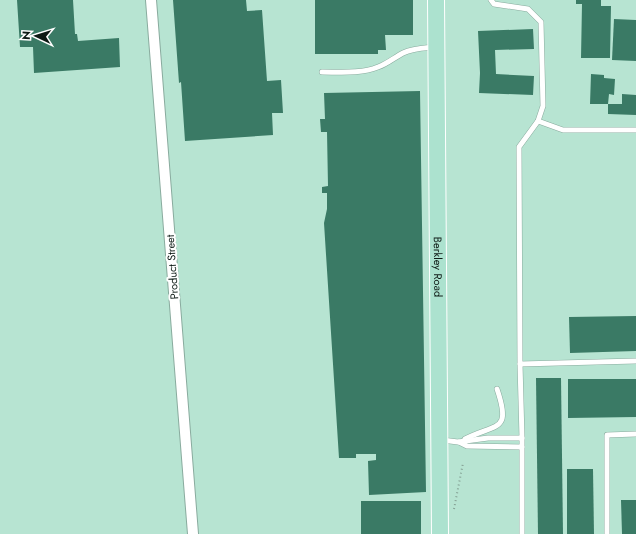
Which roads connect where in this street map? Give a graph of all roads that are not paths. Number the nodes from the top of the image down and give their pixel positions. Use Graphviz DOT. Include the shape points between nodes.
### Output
graph roads {
  1 [pos="151,0"];
  2 [pos="436,0"];
  3 [pos="491,0"];
  4 [pos="436,47"];
  5 [pos="322,72"];
  6 [pos="538,121"];
  7 [pos="636,130"];
  8 [pos="636,361"];
  9 [pos="520,364"];
  10 [pos="497,389"];
  11 [pos="636,434"];
  12 [pos="522,438"];
  13 [pos="440,440"];
  14 [pos="458,442"];
  15 [pos="522,447"];
  16 [pos="193,534"];
  17 [pos="440,534"];
  18 [pos="522,534"];
  19 [pos="607,534"];
  1 -- 16 [label="street, Product Street"];
  2 -- 4 [label="main road, Berkley Road"];
  3 -- 6 [label="lane" via="494,4 528,9 541,22 544,106"];
  4 -- 5 [label="lane" via="404,52 378,67 366,70"];
  4 -- 13 [label="main road, Berkley Road"];
  6 -- 7 [label="lane" via="563,130"];
  6 -- 9 [label="lane" via="519,147"];
  8 -- 9 [label="lane"];
  9 -- 12 [label="lane"];
  10 -- 14 [label="lane" via="504,412 500,422 497,426"];
  11 -- 19 [label="lane" via="607,435"];
  12 -- 14 [label="lane" via="488,438"];
  12 -- 15 [label="lane"];
  13 -- 14 [label="lane"];
  13 -- 17 [label="main road, Berkley Road"];
  14 -- 15 [label="lane" via="467,446"];
  15 -- 18 [label="lane"];
}
